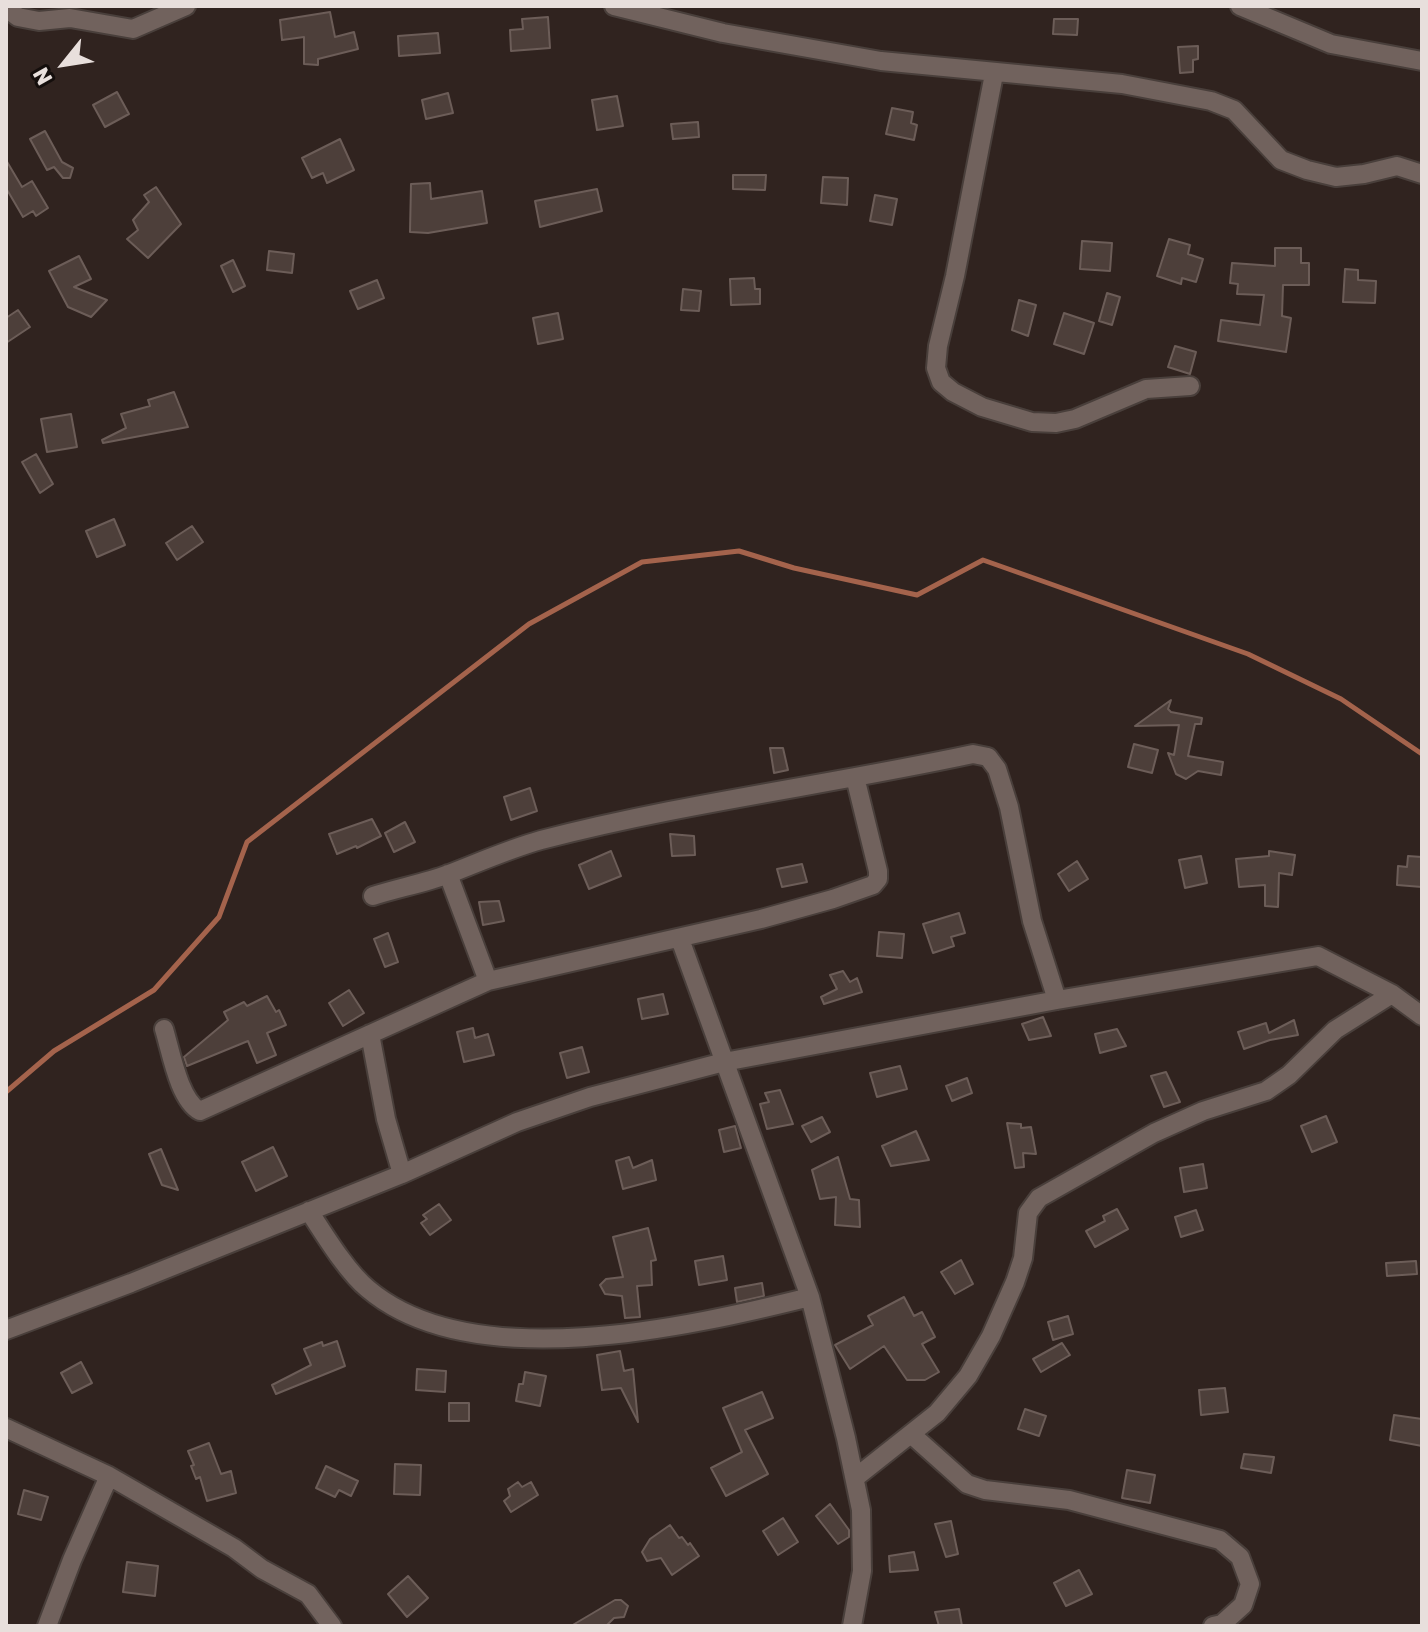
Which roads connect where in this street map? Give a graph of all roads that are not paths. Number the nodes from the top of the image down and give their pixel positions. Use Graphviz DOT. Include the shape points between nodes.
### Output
graph roads {
  1 [pos="186,6"];
  2 [pos="614,6"];
  3 [pos="1240,6"];
  4 [pos="6,8"];
  5 [pos="1422,61"];
  6 [pos="994,74"];
  7 [pos="1422,174"];
  8 [pos="1190,386"];
  9 [pos="855,777"];
  10 [pos="448,874"];
  11 [pos="373,896"];
  12 [pos="680,939"];
  13 [pos="488,981"];
  14 [pos="1392,994"];
  15 [pos="1057,1000"];
  16 [pos="1422,1016"];
  17 [pos="164,1029"];
  18 [pos="370,1034"];
  19 [pos="724,1062"];
  20 [pos="402,1174"];
  21 [pos="309,1211"];
  22 [pos="810,1297"];
  23 [pos="6,1330"];
  24 [pos="6,1428"];
  25 [pos="911,1434"];
  26 [pos="109,1476"];
  27 [pos="855,1478"];
  28 [pos="47,1626"];
  29 [pos="332,1626"];
  30 [pos="852,1626"];
  31 [pos="1213,1626"];
  1 -- 4 [label="street" via="133,29 70,18 39,21"];
  2 -- 6 [label="street" via="738,36"];
  3 -- 5 [label="street" via="1331,44"];
  6 -- 7 [label="street" via="1122,84 1211,101 1234,110 1281,160 1307,170 1336,177 1397,166"];
  6 -- 8 [label="street" via="938,346 941,382 982,407 1032,422 1056,423 1146,389"];
  9 -- 10 [label="street" via="587,829 491,855"];
  9 -- 12 [label="street" via="878,871 873,885"];
  9 -- 15 [label="street" via="973,754 988,757 1009,807 1032,921"];
  10 -- 11 [label="street"];
  10 -- 13 [label="street"];
  12 -- 13 [label="street"];
  12 -- 19 [label="street"];
  13 -- 18 [label="street"];
  14 -- 15 [label="street" via="1318,956"];
  14 -- 16 [label="street"];
  14 -- 25 [label="street" via="1335,1030 1266,1091 1154,1133 1039,1198 1028,1213 1023,1258 991,1336 968,1376"];
  15 -- 19 [label="street"];
  17 -- 18 [label="street" via="185,1098 200,1111"];
  18 -- 20 [label="street"];
  19 -- 20 [label="street" via="517,1122"];
  19 -- 22 [label="street"];
  20 -- 21 [label="street"];
  21 -- 22 [label="street" via="365,1288 389,1304 427,1323 509,1339 604,1335 706,1321"];
  21 -- 23 [label="street"];
  22 -- 27 [label="street"];
  24 -- 26 [label="street"];
  25 -- 27 [label="street"];
  25 -- 31 [label="street" via="967,1484 1069,1500 1220,1540 1240,1557 1250,1584 1243,1605"];
  26 -- 28 [label="street"];
  26 -- 29 [label="street" via="308,1594"];
  27 -- 30 [label="street" via="862,1571"];
}
